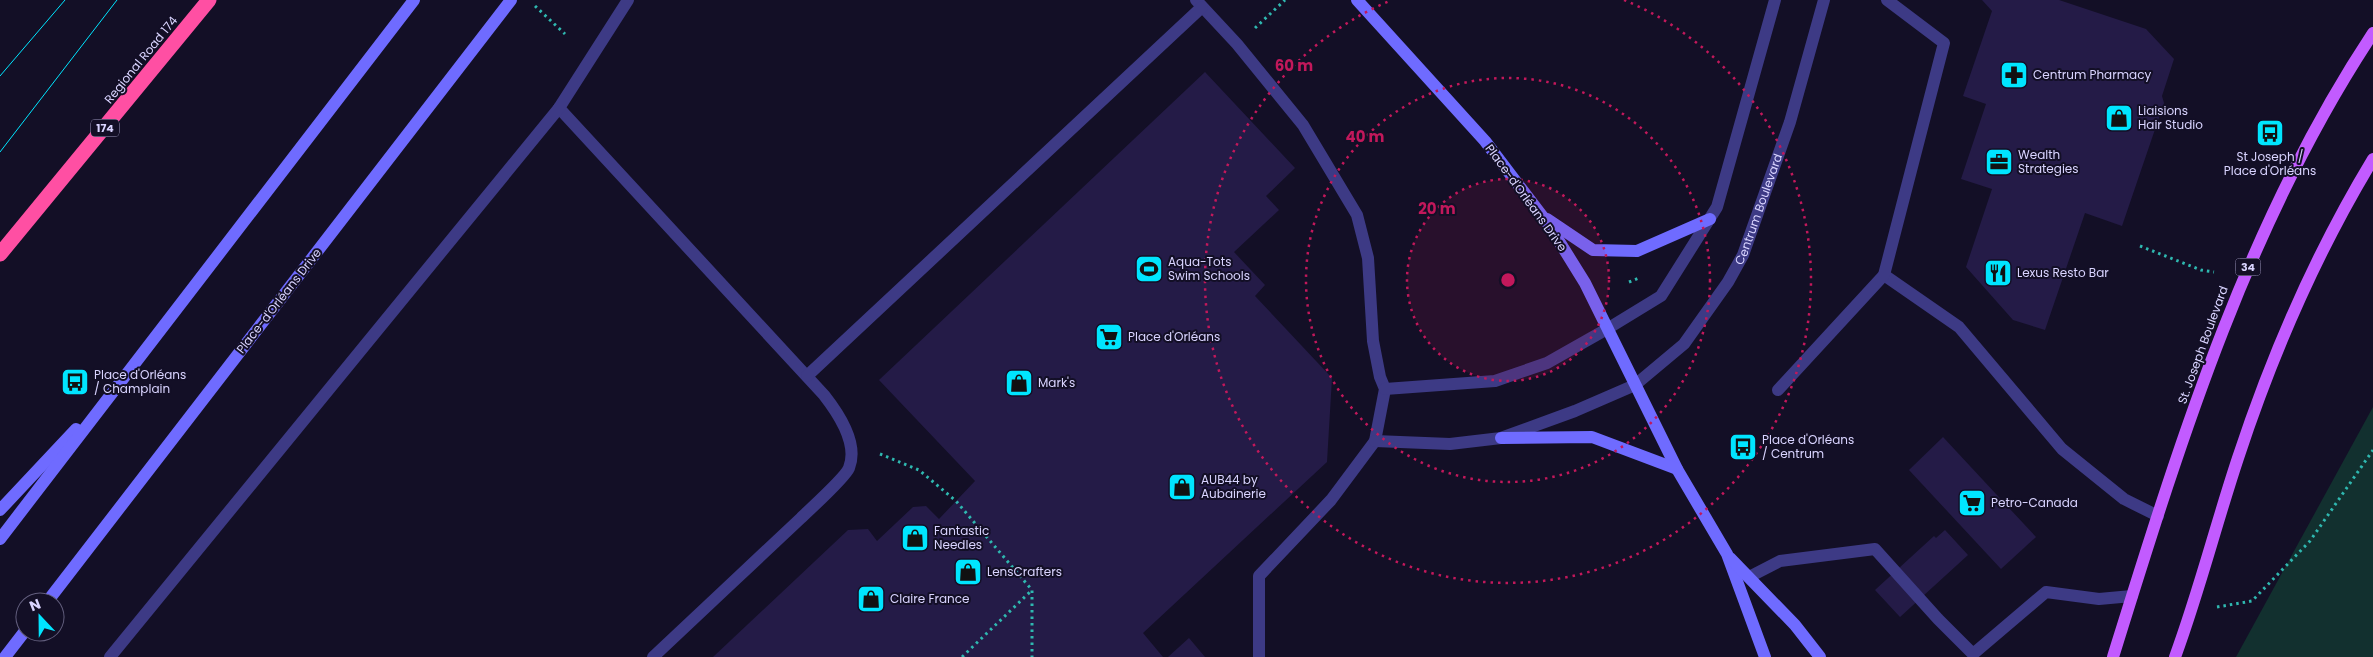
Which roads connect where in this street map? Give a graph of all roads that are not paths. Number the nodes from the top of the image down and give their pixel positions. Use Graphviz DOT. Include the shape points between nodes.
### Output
graph roads {
  1 [pos="209,0"];
  2 [pos="414,0"];
  3 [pos="511,0"];
  4 [pos="628,0"];
  5 [pos="1357,0"];
  6 [pos="1775,0"];
  7 [pos="1824,0"];
  8 [pos="1887,0"];
  9 [pos="1199,3"];
  10 [pos="2373,33"];
  11 [pos="559,108"];
  12 [pos="2373,159"];
  13 [pos="1541,215"];
  14 [pos="1710,219"];
  15 [pos="0,254"];
  16 [pos="1884,275"];
  17 [pos="1607,329"];
  18 [pos="130,371"];
  19 [pos="807,376"];
  20 [pos="1635,385"];
  21 [pos="1385,389"];
  22 [pos="1778,390"];
  23 [pos="1501,438"];
  24 [pos="1375,441"];
  25 [pos="1677,469"];
  26 [pos="0,510"];
  27 [pos="2158,516"];
  28 [pos="0,539"];
  29 [pos="1727,554"];
  30 [pos="1749,577"];
  31 [pos="55,592"];
  32 [pos="2132,596"];
  33 [pos="17,642"];
  34 [pos="1973,656"];
  35 [pos="5,657"];
  36 [pos="110,657"];
  37 [pos="653,657"];
  38 [pos="1259,657"];
  39 [pos="1765,657"];
  40 [pos="1820,657"];
  41 [pos="2113,657"];
  42 [pos="2176,657"];
  1 -- 15 [label="highway, Regional Road 174 / 174"];
  2 -- 18 [label="main road"];
  3 -- 31 [label="main road, Place-d'Orléans Drive"];
  4 -- 11 [label="street"];
  5 -- 13 [label="main road, Place-d'Orléans Drive" via="1485,142"];
  6 -- 14 [label="street" via="1720,200"];
  7 -- 20 [label="street, Centrum Boulevard" via="1790,122 1743,255 1684,344"];
  8 -- 16 [label="street" via="1944,43"];
  9 -- 19 [label="street"];
  9 -- 21 [label="street" via="1303,125 1357,215 1368,258 1373,341"];
  10 -- 27 [label="main road, St. Joseph Boulevard / 34" via="2351,66 2289,179 2241,281"];
  11 -- 19 [label="street"];
  11 -- 36 [label="street"];
  12 -- 42 [label="main road" via="2324,246 2277,352 2238,458"];
  13 -- 14 [label="main road" via="1593,250 1637,251"];
  13 -- 17 [label="main road, Place-d'Orléans Drive" via="1585,283"];
  14 -- 17 [label="street" via="1661,296"];
  16 -- 22 [label="street"];
  16 -- 27 [label="street" via="1959,327 2062,449 2124,499"];
  17 -- 20 [label="main road, Place-d'Orléans Drive"];
  17 -- 21 [label="street" via="1547,363 1495,381"];
  18 -- 26 [label="main road"];
  18 -- 28 [label="main road"];
  19 -- 37 [label="street" via="838,412 846,428 851,448 849,468 822,498"];
  20 -- 23 [label="street, Centrum Boulevard"];
  20 -- 25 [label="main road, Place-d'Orléans Drive"];
  21 -- 24 [label="street"];
  23 -- 24 [label="street, Centrum Boulevard" via="1450,444"];
  23 -- 25 [label="main road" via="1592,437"];
  24 -- 38 [label="street" via="1332,500 1259,576"];
  25 -- 29 [label="main road, Place-d'Orléans Drive"];
  27 -- 32 [label="main road, St. Joseph Boulevard / 34"];
  29 -- 30 [label="main road, Place-d'Orléans Drive"];
  29 -- 39 [label="main road, Place-d'Orléans Drive"];
  30 -- 34 [label="street" via="1780,561 1875,549"];
  30 -- 40 [label="main road, Place-d'Orléans Drive" via="1795,625"];
  32 -- 34 [label="street" via="2099,598 2046,592"];
  32 -- 41 [label="main road, St. Joseph Boulevard / 34"];
  33 -- 35 [label="main road"];
}
